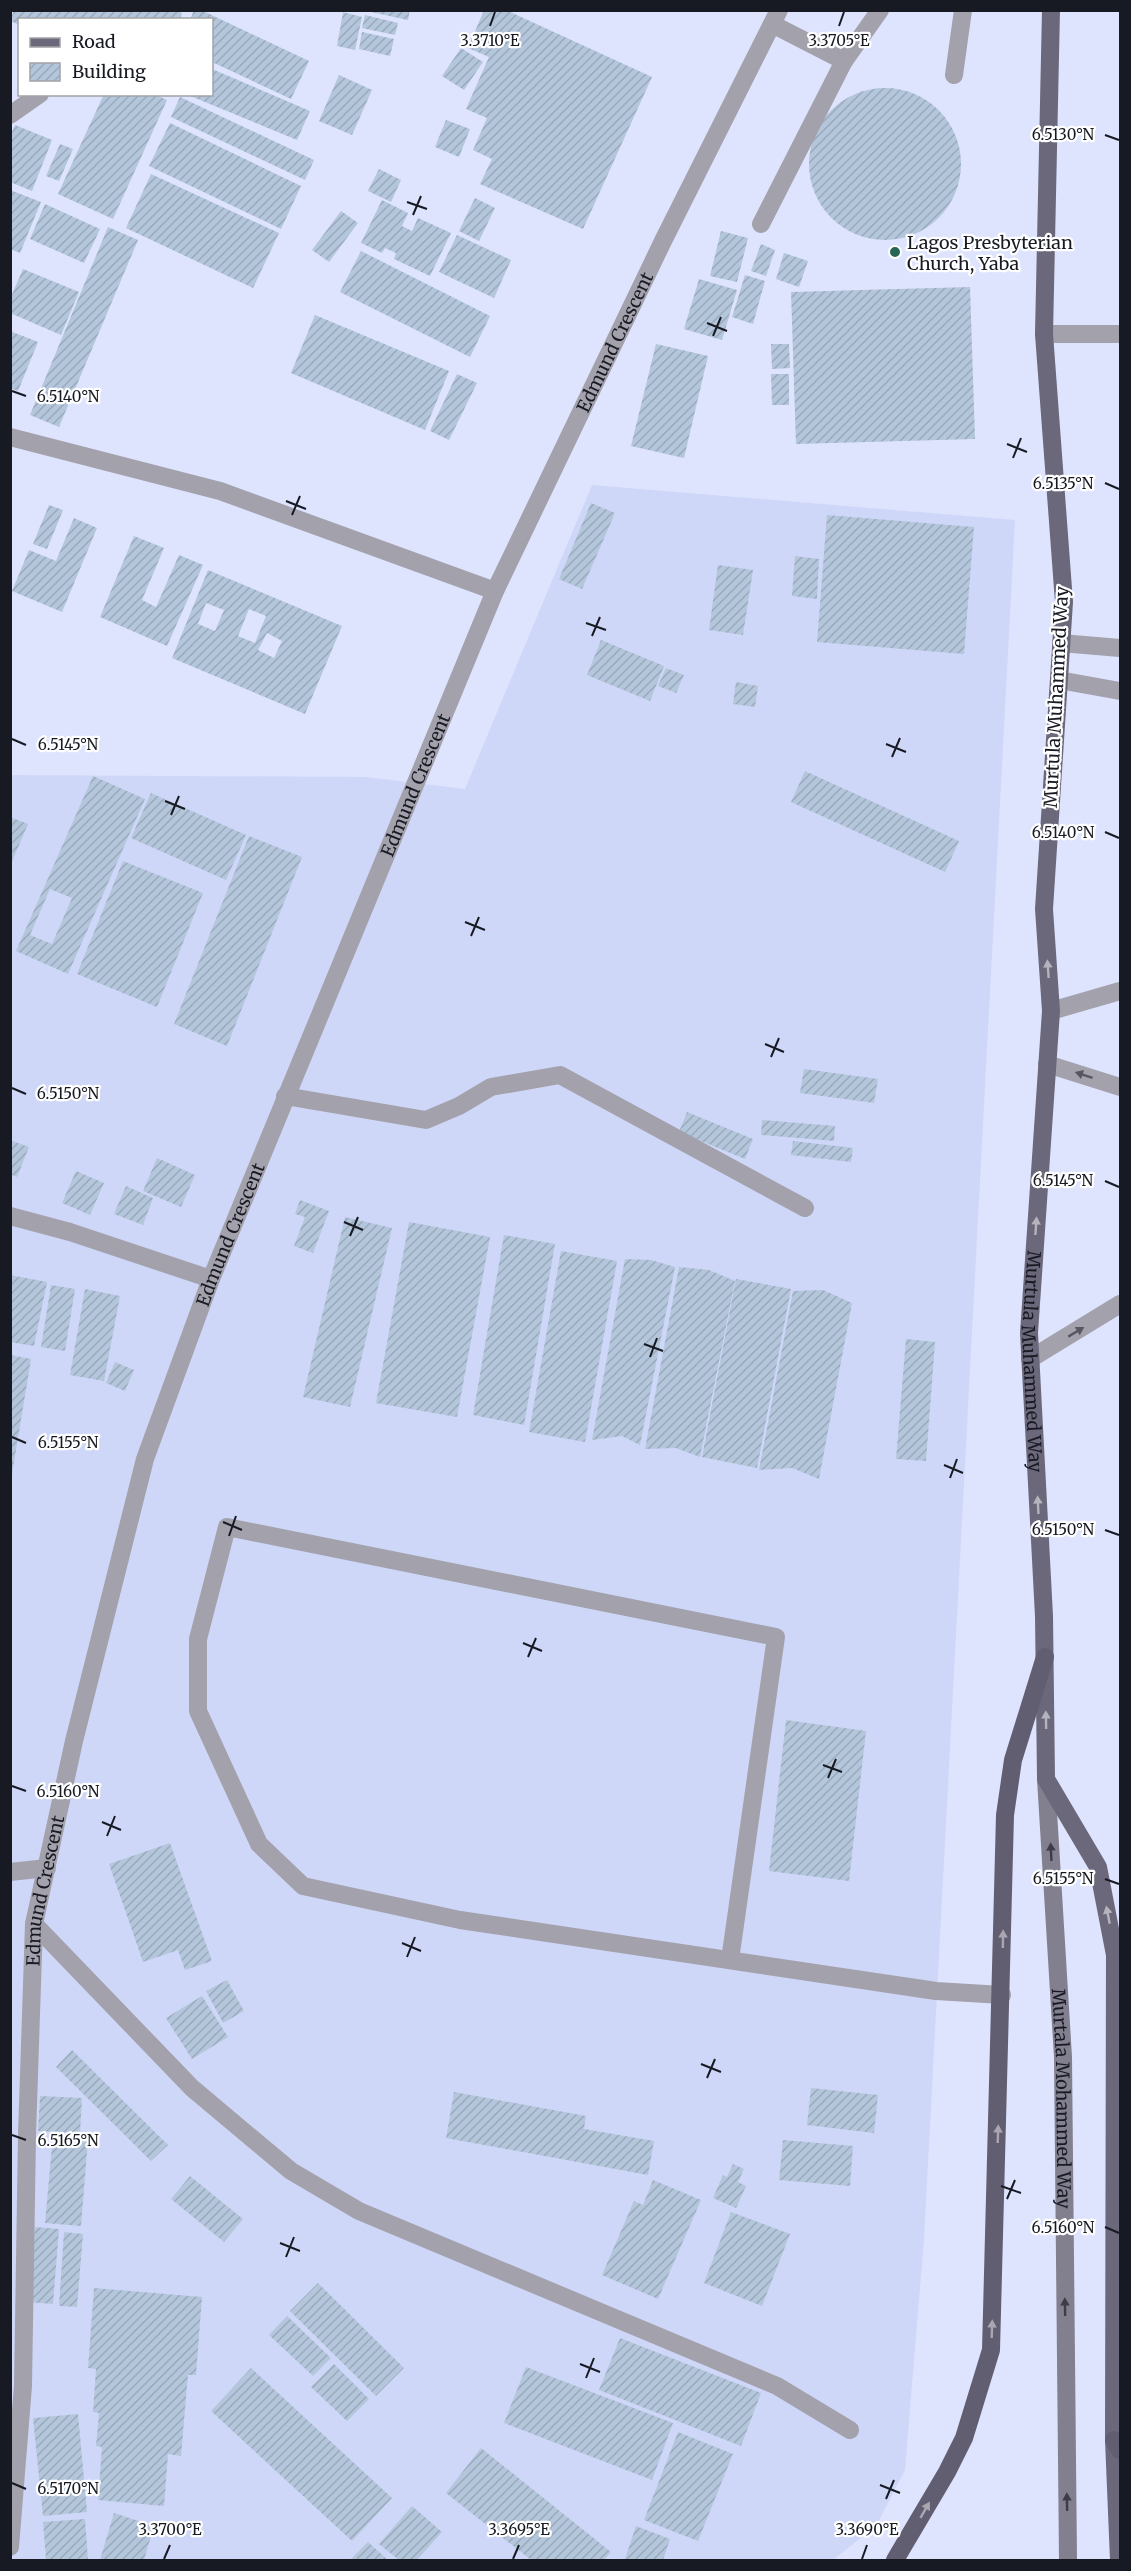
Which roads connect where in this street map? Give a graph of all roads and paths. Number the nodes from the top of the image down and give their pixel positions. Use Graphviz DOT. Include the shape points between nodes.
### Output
graph roads {
  1 [pos="880,10"];
  2 [pos="963,10"];
  3 [pos="1051,10"];
  4 [pos="776,17"];
  5 [pos="844,61"];
  6 [pos="954,75"];
  7 [pos="37,96"];
  8 [pos="10,116"];
  9 [pos="760,224"];
  10 [pos="1044,334"];
  11 [pos="1120,334"];
  12 [pos="10,437"];
  13 [pos="495,591"];
  14 [pos="1061,643"];
  15 [pos="1120,648"];
  16 [pos="1059,680"];
  17 [pos="1120,691"];
  18 [pos="1120,991"];
  19 [pos="1051,1011"];
  20 [pos="1047,1064"];
  21 [pos="1120,1087"];
  22 [pos="285,1096"];
  23 [pos="806,1208"];
  24 [pos="10,1216"];
  25 [pos="211,1279"];
  26 [pos="1120,1304"];
  27 [pos="1030,1359"];
  28 [pos="1045,1658"];
  29 [pos="1046,1779"];
  30 [pos="47,1868"];
  31 [pos="10,1872"];
  32 [pos="34,1924"];
  33 [pos="730,1960"];
  34 [pos="1002,1995"];
  35 [pos="850,2430"];
  36 [pos="1117,2445"];
  37 [pos="10,2547"];
  38 [pos="895,2560"];
  39 [pos="1068,2560"];
  40 [pos="1119,2560"];
  1 -- 5 [label="street"];
  2 -- 6 [label="street"];
  3 -- 10 [label="main road, Murtula Muhammed Way"];
  4 -- 5 [label="street"];
  4 -- 13 [label="street, Edmund Crescent" via="663,240"];
  5 -- 9 [label="street"];
  7 -- 8 [label="street"];
  10 -- 11 [label="street"];
  10 -- 14 [label="main road, Murtula Muhammed Way" via="1064,602"];
  12 -- 13 [label="street" via="220,491"];
  13 -- 22 [label="street, Edmund Crescent"];
  14 -- 15 [label="street"];
  14 -- 16 [label="main road, Murtula Muhammed Way"];
  16 -- 17 [label="street"];
  19 -- 16 [label="main road, Murtula Muhammed Way, one-way" via="1044,909"];
  18 -- 19 [label="street"];
  19 -- 20 [label="main road, Murtula Muhammed Way"];
  21 -- 20 [label="street, one-way"];
  27 -- 20 [label="main road, Murtula Muhammed Way, one-way"];
  22 -- 23 [label="street" via="426,1119 491,1087 560,1075"];
  22 -- 25 [label="street, Edmund Crescent"];
  24 -- 25 [label="street"];
  25 -- 30 [label="street, Edmund Crescent" via="145,1459 74,1741"];
  27 -- 26 [label="street, one-way"];
  28 -- 27 [label="main road, Murtula Muhammed Way, one-way"];
  29 -- 28 [label="main road, Murtula Muhammed Way, one-way"];
  34 -- 28 [label="highway, one-way" via="1005,1815 1013,1760"];
  36 -- 29 [label="main road, one-way" via="1115,1955 1098,1867"];
  39 -- 29 [label="main road, Murtala Mohammed Way, one-way" via="1063,2057"];
  30 -- 31 [label="street"];
  30 -- 32 [label="street, Edmund Crescent"];
  32 -- 35 [label="street" via="192,2088 291,2171 359,2211 777,2386"];
  32 -- 37 [label="street, Edmund Crescent" via="23,2386"];
  33 -- 33 [label="street" via="460,1920 303,1886 259,1844 198,1711 198,1639 227,1527 776,1637"];
  33 -- 34 [label="street" via="936,1991"];
  38 -- 34 [label="highway, one-way" via="964,2438 991,2350"];
  36 -- 40 [label="main road"];
}
